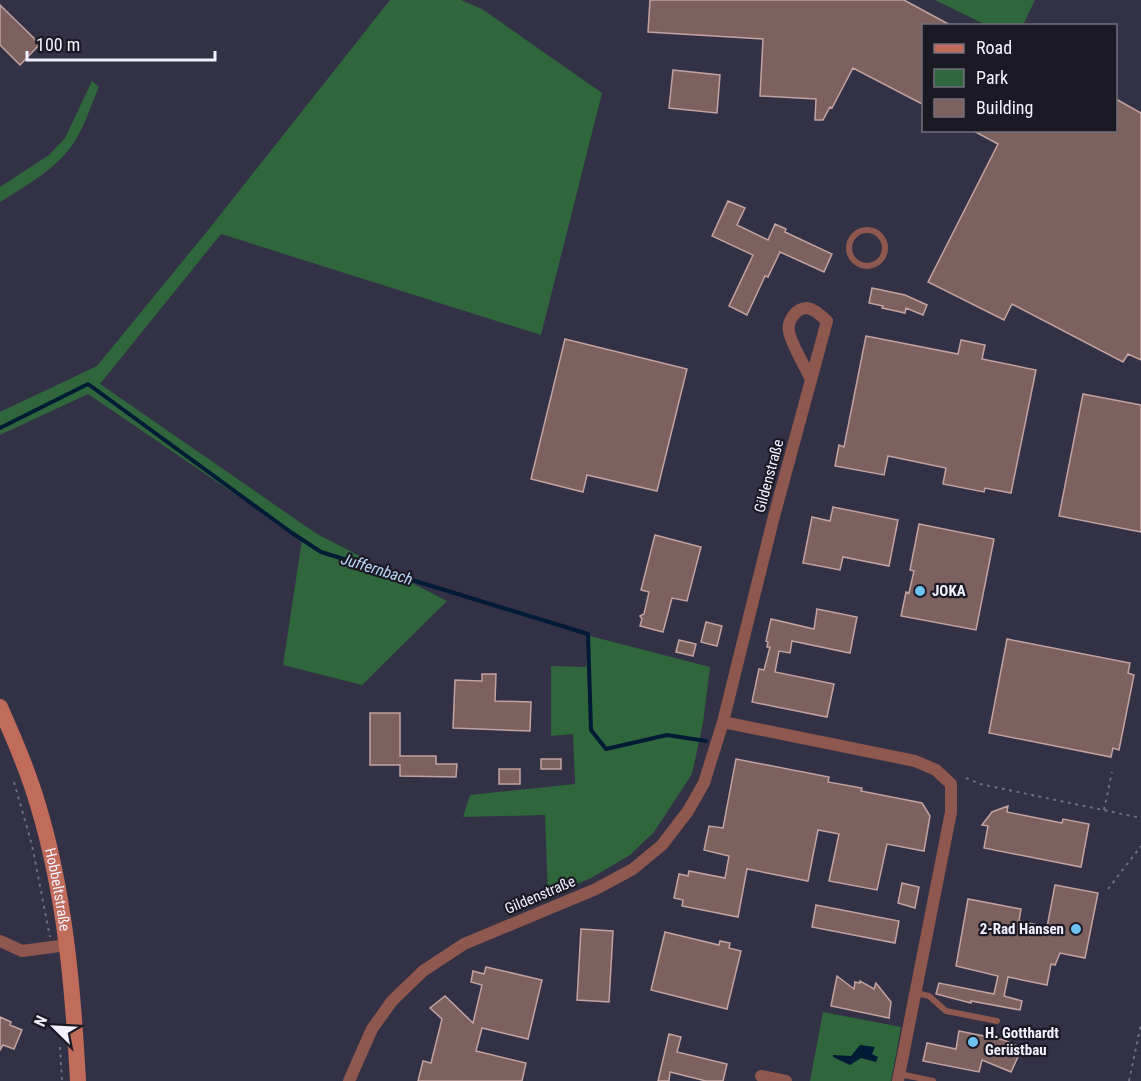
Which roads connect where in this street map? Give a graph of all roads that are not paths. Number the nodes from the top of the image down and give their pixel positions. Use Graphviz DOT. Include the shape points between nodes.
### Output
graph roads {
  1 [pos="885,243"];
  2 [pos="810,378"];
  3 [pos="0,707"];
  4 [pos="723,722"];
  5 [pos="0,941"];
  6 [pos="59,946"];
  7 [pos="915,993"];
  8 [pos="997,1021"];
  9 [pos="761,1076"];
  10 [pos="899,1077"];
  11 [pos="78,1081"];
  12 [pos="349,1081"];
  13 [pos="786,1081"];
  14 [pos="933,1081"];
  1 -- 1 [label="lane" via="875,231 861,231 853,236 850,253 855,262 872,266 885,255"];
  2 -- 2 [label="street, Gildenstraße" via="826,321 817,311 807,308 790,319 788,330"];
  2 -- 4 [label="street, Gildenstraße"];
  3 -- 6 [label="street, Hobbeltstraße" via="38,805 56,884"];
  4 -- 7 [label="street" via="915,761 936,770 951,784 951,812"];
  4 -- 12 [label="street, Gildenstraße" via="704,783 662,845 633,869 596,889 464,944 423,971 392,1001 372,1029"];
  5 -- 6 [label="street" via="22,951"];
  6 -- 11 [label="street, Hobbeltstraße" via="75,1014"];
  7 -- 8 [label="lane" via="929,996 946,1011"];
  7 -- 10 [label="street"];
  9 -- 13 [label="street"];
  10 -- 14 [label="lane"];
}
